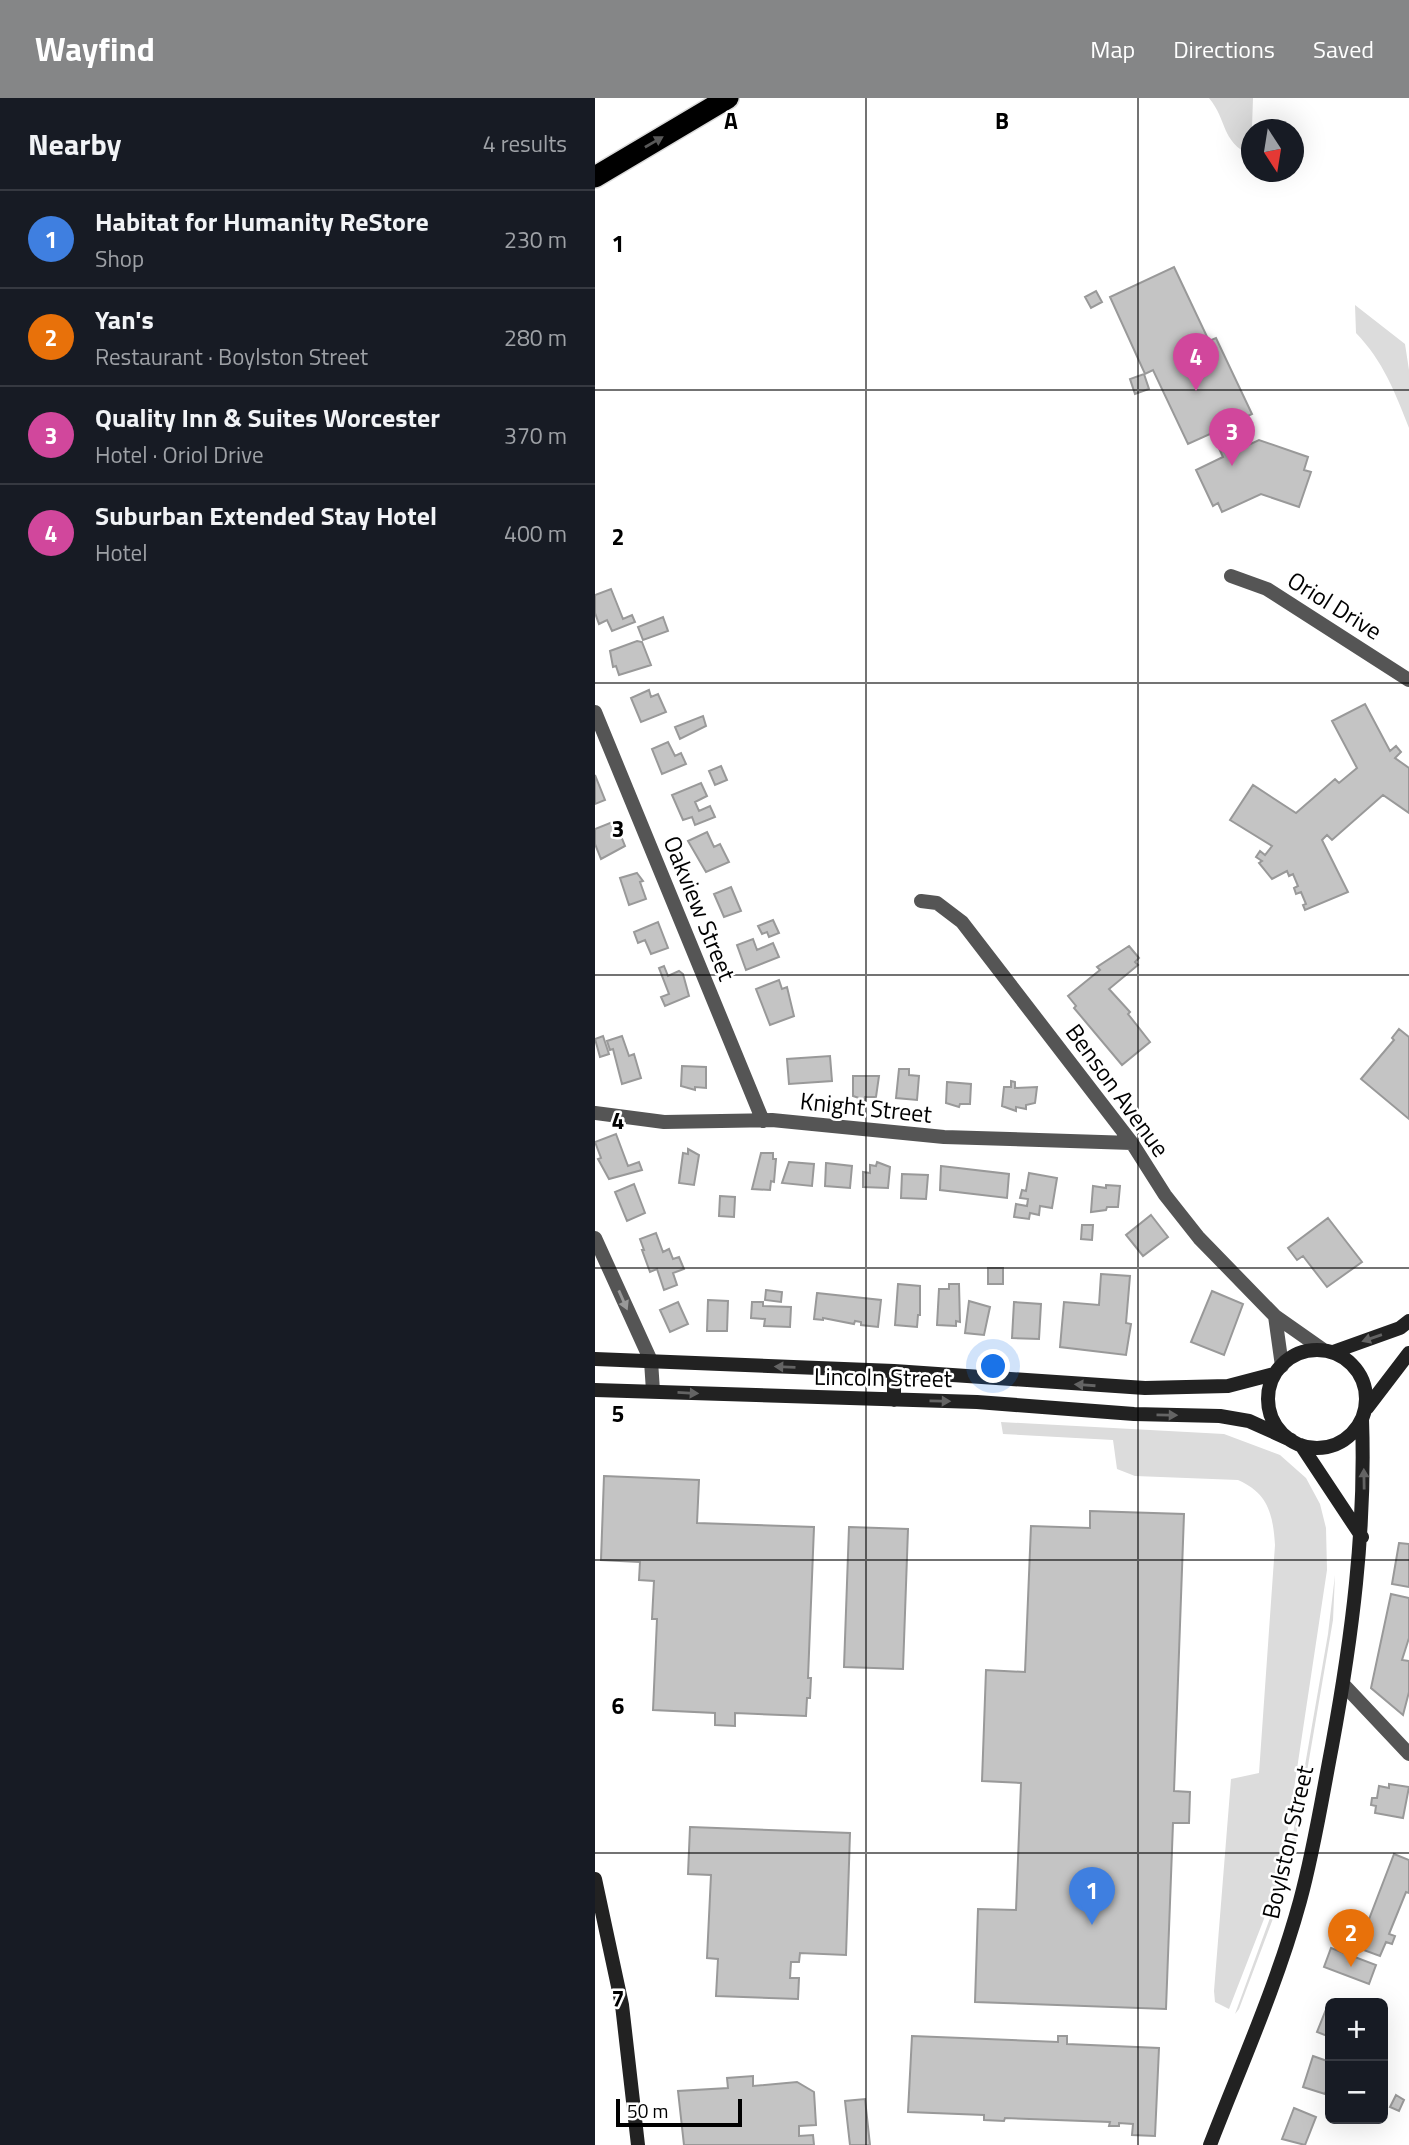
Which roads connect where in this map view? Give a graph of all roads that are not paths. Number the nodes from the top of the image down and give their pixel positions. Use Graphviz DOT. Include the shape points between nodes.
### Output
graph roads {
  1 [pos="728,98"];
  2 [pos="595,177"];
  3 [pos="1231,576"];
  4 [pos="1409,680"];
  5 [pos="595,712"];
  6 [pos="921,901"];
  7 [pos="595,1113"];
  8 [pos="763,1121"];
  9 [pos="1132,1143"];
  10 [pos="595,1238"];
  11 [pos="1275,1316"];
  12 [pos="1409,1321"];
  13 [pos="1328,1351"];
  14 [pos="1409,1353"];
  15 [pos="595,1359"];
  16 [pos="651,1361"];
  17 [pos="1278,1370"];
  18 [pos="894,1371"];
  19 [pos="979,1376"];
  20 [pos="595,1390"];
  21 [pos="653,1391"];
  22 [pos="894,1400"];
  23 [pos="977,1402"];
  24 [pos="1364,1414"];
  25 [pos="1296,1442"];
  26 [pos="1362,1538"];
  27 [pos="1343,1684"];
  28 [pos="1409,1754"];
  29 [pos="595,1879"];
  30 [pos="638,2145"];
  31 [pos="1210,2145"];
  2 -- 1 [label="highway, one-way"];
  3 -- 4 [label="street, Oriol Drive" via="1267,589"];
  5 -- 8 [label="street, Oakview Street"];
  6 -- 9 [label="street, Benson Avenue" via="937,903 963,922"];
  7 -- 8 [label="street, Knight Street" via="664,1122"];
  8 -- 9 [label="street, Knight Street" via="944,1137"];
  9 -- 11 [label="street, Benson Avenue" via="1199,1238"];
  10 -- 16 [label="street, one-way"];
  11 -- 13 [label="street, Benson Avenue"];
  11 -- 17 [label="street"];
  12 -- 13 [label="main road, one-way"];
  13 -- 17 [label="main road" via="1306,1352"];
  13 -- 24 [label="main road" via="1357,1371 1363,1383"];
  14 -- 24 [label="main road"];
  15 -- 16 [label="main road, Lincoln Street"];
  18 -- 16 [label="main road, Lincoln Street, one-way"];
  16 -- 21 [label="street"];
  17 -- 19 [label="main road, Lincoln Street, one-way" via="1228,1386 1194,1389"];
  17 -- 25 [label="main road" via="1269,1391 1270,1413 1280,1432"];
  18 -- 19 [label="main road, Lincoln Street"];
  18 -- 22 [label="main road"];
  19 -- 23 [label="main road"];
  20 -- 21 [label="main road, Lincoln Street"];
  21 -- 22 [label="main road, Lincoln Street, one-way"];
  22 -- 23 [label="main road, Lincoln Street, one-way"];
  23 -- 25 [label="main road, Lincoln Street, one-way" via="1220,1416 1249,1421"];
  24 -- 25 [label="main road" via="1349,1437 1330,1447"];
  26 -- 24 [label="main road, Boylston Street, one-way"];
  25 -- 26 [label="main road"];
  26 -- 27 [label="main road, Boylston Street"];
  27 -- 28 [label="street"];
  27 -- 31 [label="main road, Boylston Street" via="1300,1903"];
  29 -- 30 [label="main road" via="622,2005"];
}
